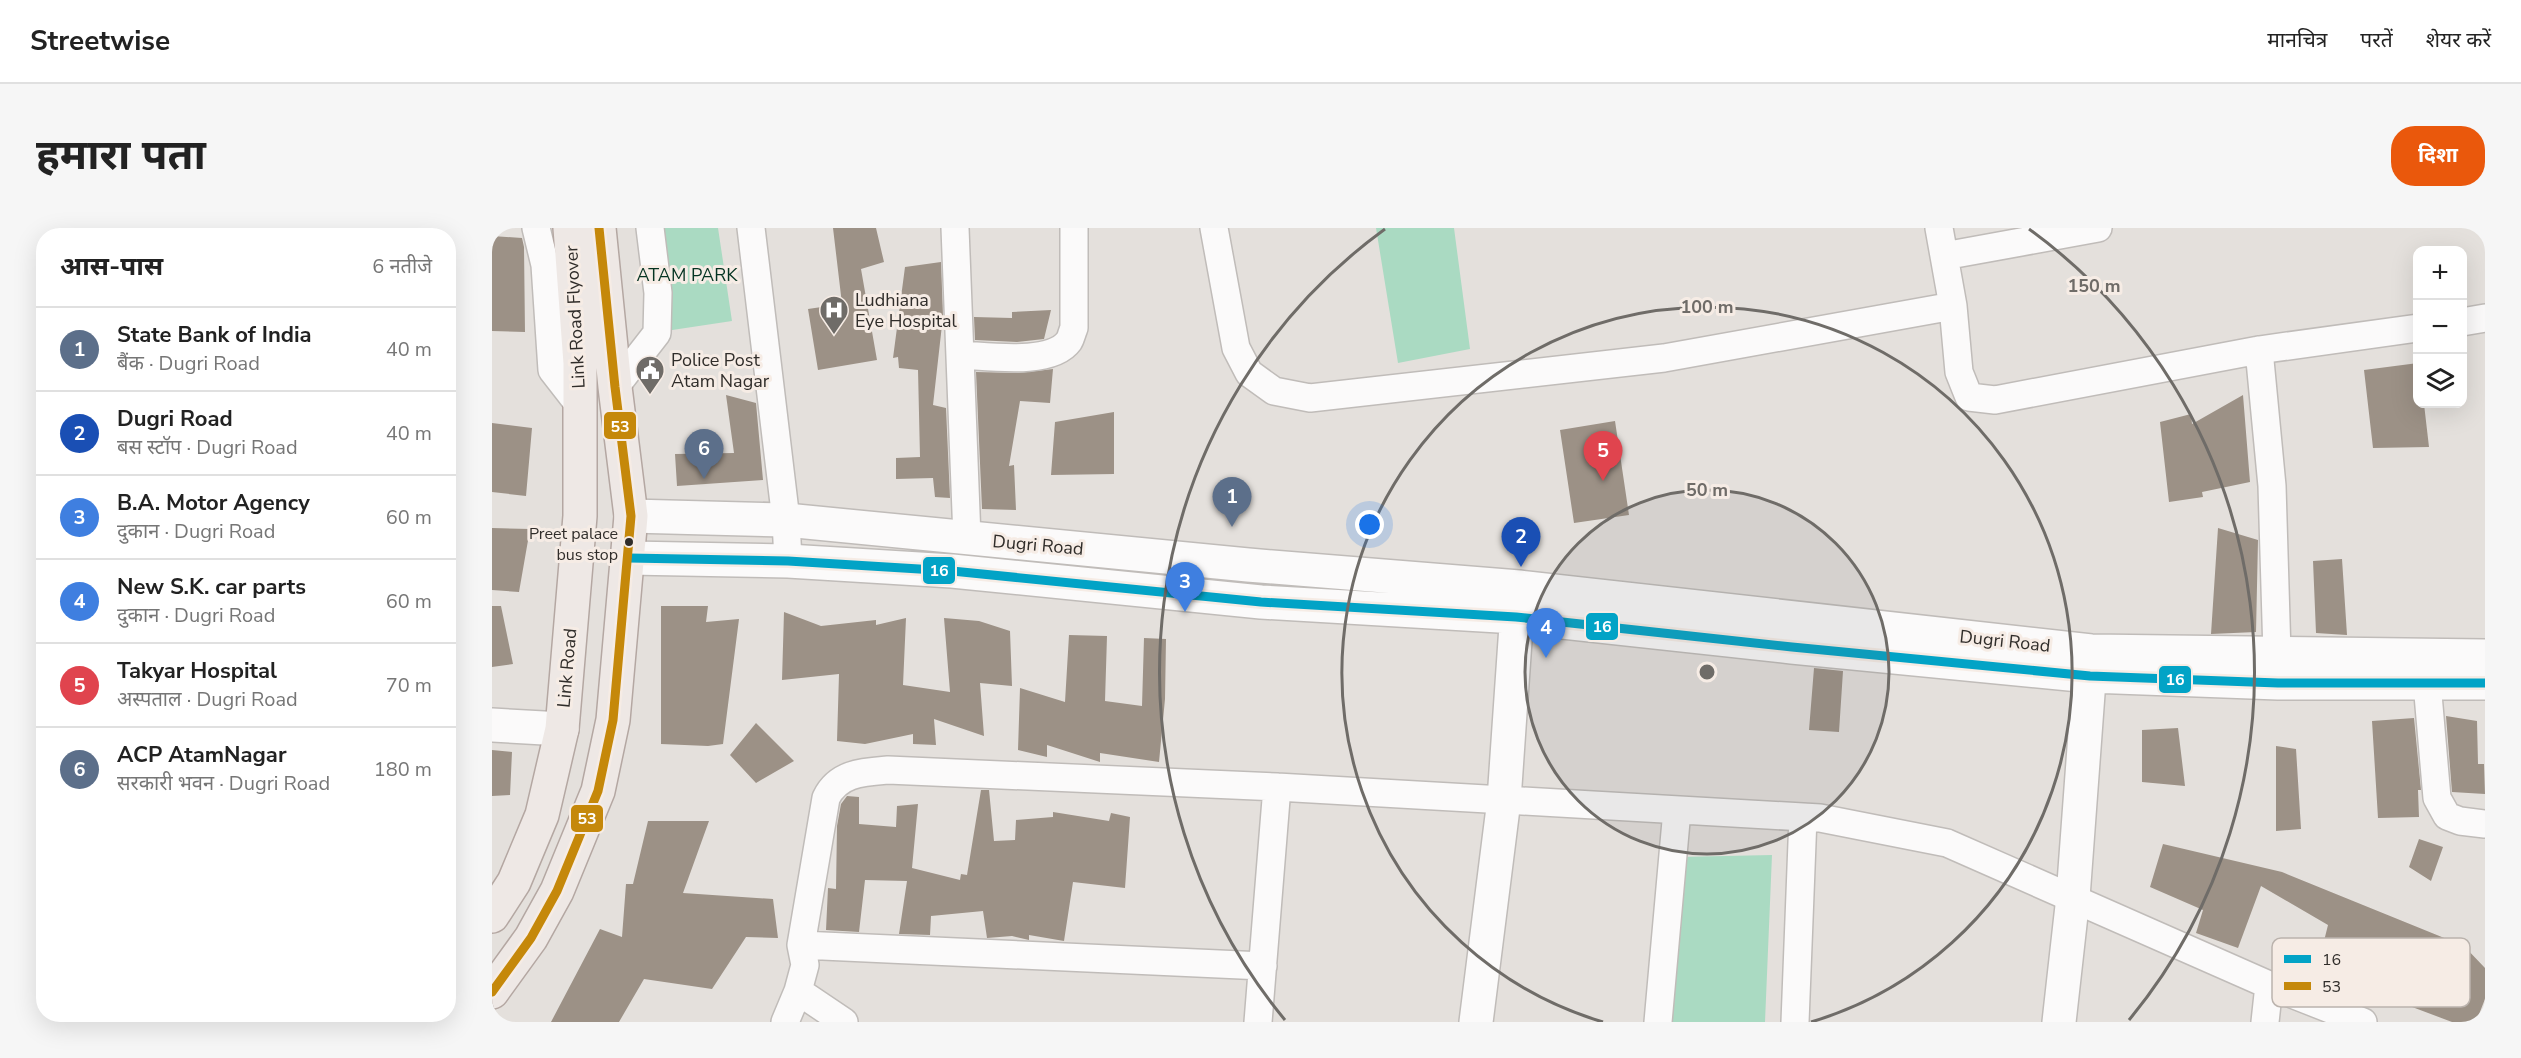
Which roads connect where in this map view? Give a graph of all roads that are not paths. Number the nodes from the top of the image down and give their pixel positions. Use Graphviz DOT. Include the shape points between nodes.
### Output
graph roads {
  1 [pos="536,228"];
  2 [pos="570,228"];
  3 [pos="599,228"];
  4 [pos="650,228"];
  5 [pos="751,228"];
  6 [pos="955,228"];
  7 [pos="1074,228"];
  8 [pos="1214,228"];
  9 [pos="1939,228"];
  10 [pos="2098,228"];
  11 [pos="1944,256"];
  12 [pos="1953,306"];
  13 [pos="2485,318"];
  14 [pos="2467,321"];
  15 [pos="2413,329"];
  16 [pos="2259,350"];
  17 [pos="960,355"];
  18 [pos="615,387"];
  19 [pos="580,406"];
  20 [pos="631,516"];
  21 [pos="786,520"];
  22 [pos="967,538"];
  23 [pos="629,558"];
  24 [pos="788,561"];
  25 [pos="1517,602"];
  26 [pos="2277,654"];
  27 [pos="2485,656"];
  28 [pos="2091,663"];
  29 [pos="2427,682"];
  30 [pos="2485,682"];
  31 [pos="492,725"];
  32 [pos="562,729"];
  33 [pos="1277,787"];
  34 [pos="1504,800"];
  35 [pos="1677,810"];
  36 [pos="1803,817"];
  37 [pos="2485,824"];
  38 [pos="2073,897"];
  39 [pos="492,916"];
  40 [pos="801,945"];
  41 [pos="1263,966"];
  42 [pos="2269,985"];
  43 [pos="2272,986"];
  44 [pos="798,991"];
  45 [pos="492,992"];
  46 [pos="2324,1007"];
  47 [pos="785,1022"];
  48 [pos="844,1022"];
  49 [pos="1258,1022"];
  50 [pos="1476,1022"];
  51 [pos="1658,1022"];
  52 [pos="1795,1022"];
  53 [pos="2059,1022"];
  54 [pos="2265,1022"];
  55 [pos="2362,1022"];
  1 -- 19 [label="street" via="545,265 552,370"];
  2 -- 19 [label="main road, Link Road Flyover"];
  3 -- 18 [label="main road, Link Road Flyover"];
  4 -- 18 [label="street" via="658,293 657,333"];
  5 -- 21 [label="street"];
  6 -- 17 [label="street"];
  7 -- 17 [label="street" via="1074,328 1069,341 1060,349 1035,357"];
  8 -- 12 [label="street" via="1236,348 1249,373 1274,391 1310,398 1664,358"];
  9 -- 11 [label="street"];
  10 -- 11 [label="street"];
  11 -- 12 [label="street"];
  12 -- 16 [label="street" via="1959,372 1969,397 1995,400"];
  13 -- 14 [label="street"];
  15 -- 16 [label="street"];
  16 -- 26 [label="street" via="2272,486"];
  17 -- 22 [label="street"];
  18 -- 20 [label="main road"];
  19 -- 32 [label="main road, Link Road" via="580,516"];
  20 -- 21 [label="street, Dugri Road"];
  20 -- 23 [label="main road"];
  21 -- 22 [label="street, Dugri Road"];
  21 -- 24 [label="street"];
  22 -- 25 [label="street, Dugri Road" via="1248,565"];
  23 -- 24 [label="street, Dugri Road"];
  23 -- 45 [label="main road" via="613,720 598,791 557,891 531,938"];
  24 -- 25 [label="street, Dugri Road" via="952,571 1261,602"];
  25 -- 28 [label="street, Dugri Road"];
  25 -- 34 [label="street"];
  26 -- 27 [label="street, Dugri Road"];
  26 -- 28 [label="street, Dugri Road"];
  28 -- 29 [label="street, Dugri Road" via="2278,683"];
  28 -- 38 [label="street"];
  29 -- 30 [label="street, Dugri Road"];
  29 -- 37 [label="street" via="2437,798 2447,816"];
  31 -- 32 [label="street"];
  32 -- 39 [label="main road, Link Road" via="542,815 514,882"];
  33 -- 34 [label="street"];
  33 -- 40 [label="street" via="888,770 845,777 831,786 826,798"];
  33 -- 41 [label="street"];
  34 -- 35 [label="street"];
  34 -- 50 [label="street"];
  35 -- 36 [label="street"];
  35 -- 51 [label="street"];
  36 -- 38 [label="street" via="1947,843"];
  36 -- 52 [label="street"];
  38 -- 42 [label="street"];
  38 -- 53 [label="street"];
  40 -- 41 [label="street"];
  40 -- 44 [label="street" via="805,965"];
  41 -- 49 [label="street"];
  42 -- 43 [label="street"];
  42 -- 54 [label="street"];
  44 -- 47 [label="street"];
  44 -- 48 [label="street"];
  46 -- 55 [label="street"];
}
